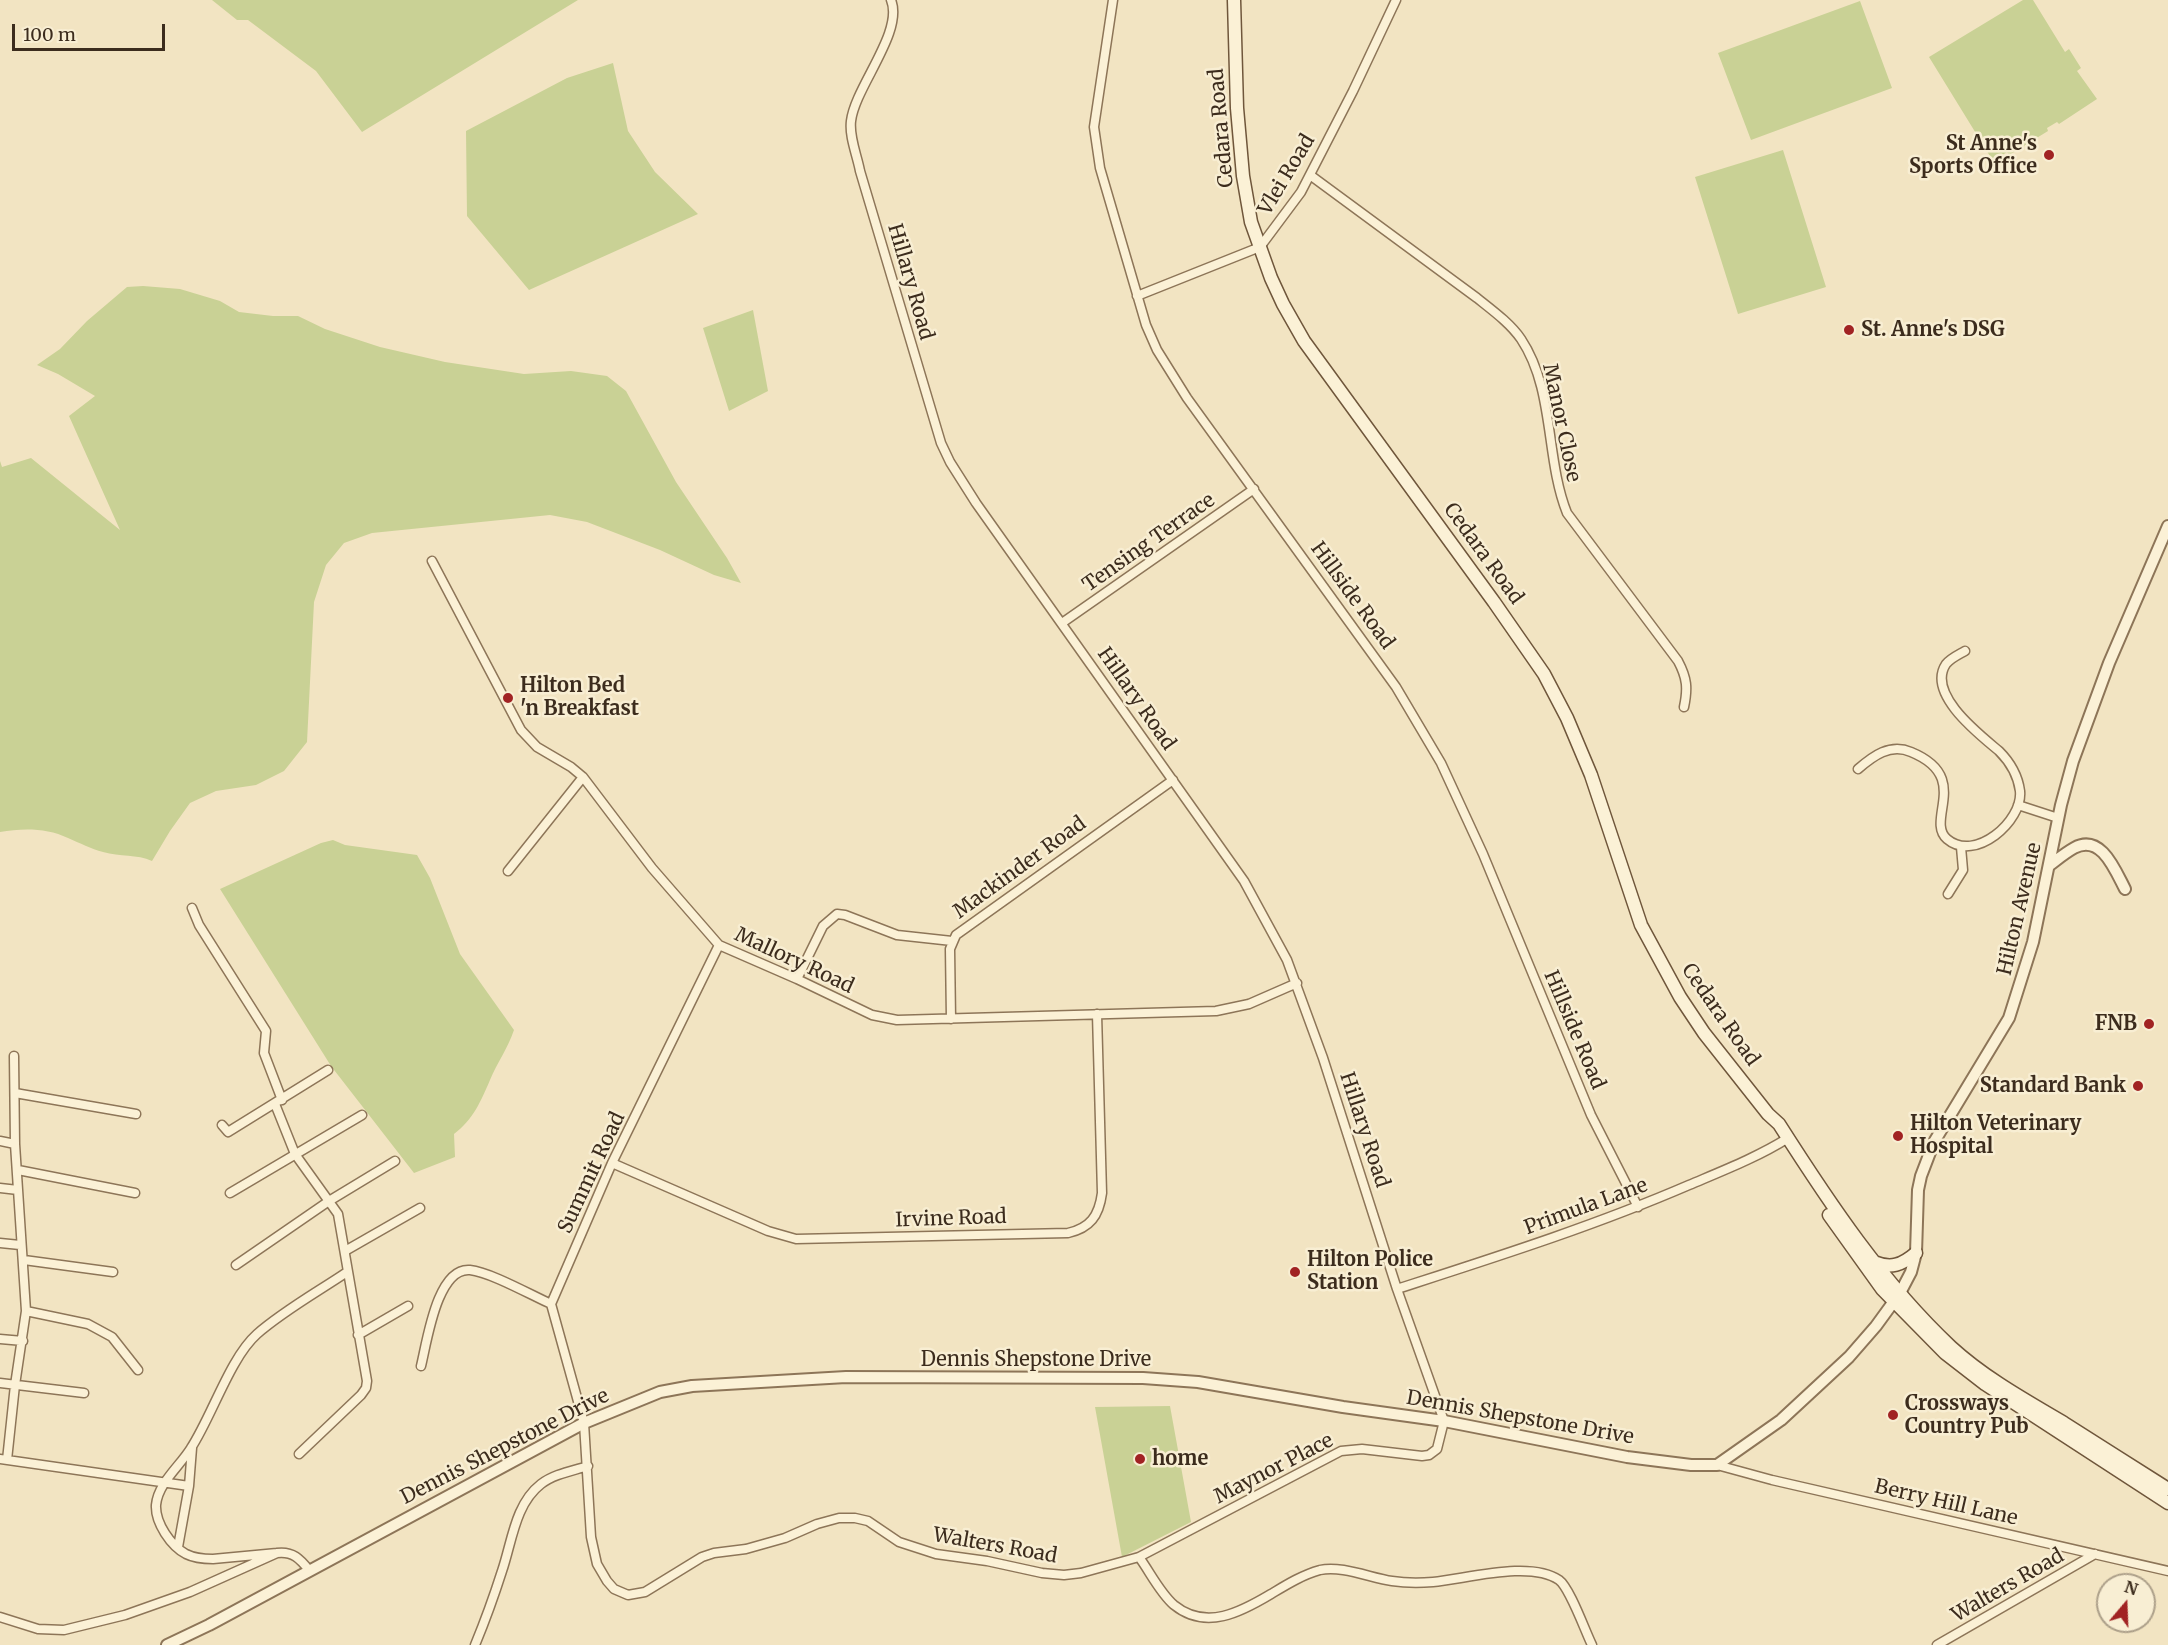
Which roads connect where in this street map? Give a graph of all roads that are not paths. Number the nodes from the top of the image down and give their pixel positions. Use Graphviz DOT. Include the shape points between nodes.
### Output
graph roads {
  1 [pos="891,0"];
  2 [pos="1113,0"];
  3 [pos="1234,0"];
  4 [pos="1396,0"];
  5 [pos="1310,175"];
  6 [pos="1260,247"];
  7 [pos="1137,296"];
  8 [pos="1254,489"];
  9 [pos="2168,526"];
  10 [pos="432,561"];
  11 [pos="1062,624"];
  12 [pos="1965,651"];
  13 [pos="1684,707"];
  14 [pos="1858,769"];
  15 [pos="584,777"];
  16 [pos="1173,780"];
  17 [pos="2018,805"];
  18 [pos="2058,818"];
  19 [pos="1961,847"];
  20 [pos="2050,865"];
  21 [pos="508,871"];
  22 [pos="2125,889"];
  23 [pos="1948,894"];
  24 [pos="192,908"];
  25 [pos="952,941"];
  26 [pos="719,945"];
  27 [pos="797,979"];
  28 [pos="1297,984"];
  29 [pos="1097,1014"];
  30 [pos="951,1019"];
  31 [pos="14,1056"];
  32 [pos="328,1070"];
  33 [pos="15,1093"];
  34 [pos="278,1102"];
  35 [pos="136,1114"];
  36 [pos="362,1115"];
  37 [pos="222,1125"];
  38 [pos="1785,1140"];
  39 [pos="0,1141"];
  40 [pos="15,1143"];
  41 [pos="295,1154"];
  42 [pos="395,1161"];
  43 [pos="612,1163"];
  44 [pos="18,1170"];
  45 [pos="0,1188"];
  46 [pos="18,1190"];
  47 [pos="135,1193"];
  48 [pos="230,1193"];
  49 [pos="329,1201"];
  50 [pos="1638,1207"];
  51 [pos="420,1208"];
  52 [pos="0,1243"];
  53 [pos="21,1245"];
  54 [pos="345,1251"];
  55 [pos="1916,1253"];
  56 [pos="24,1260"];
  57 [pos="1873,1262"];
  58 [pos="236,1265"];
  59 [pos="113,1272"];
  60 [pos="347,1272"];
  61 [pos="1397,1289"];
  62 [pos="1897,1298"];
  63 [pos="551,1304"];
  64 [pos="408,1306"];
  65 [pos="26,1311"];
  66 [pos="358,1335"];
  67 [pos="0,1339"];
  68 [pos="23,1341"];
  69 [pos="421,1366"];
  70 [pos="138,1370"];
  71 [pos="0,1383"];
  72 [pos="15,1385"];
  73 [pos="84,1393"];
  74 [pos="1444,1421"];
  75 [pos="584,1423"];
  76 [pos="192,1447"];
  77 [pos="299,1454"];
  78 [pos="3,1460"];
  79 [pos="1717,1465"];
  80 [pos="588,1466"];
  81 [pos="165,1482"];
  82 [pos="189,1486"];
  83 [pos="2168,1489"];
  84 [pos="2168,1503"];
  85 [pos="178,1547"];
  86 [pos="277,1553"];
  87 [pos="2095,1554"];
  88 [pos="1139,1557"];
  89 [pos="309,1570"];
  90 [pos="2168,1571"];
  91 [pos="0,1617"];
  92 [pos="167,1645"];
  93 [pos="475,1645"];
  94 [pos="1592,1645"];
  95 [pos="1937,1645"];
  1 -- 11 [label="street, Hillary Road" via="893,19 888,35 851,121 860,171 941,443 965,487"];
  2 -- 7 [label="street, Hillside Road" via="1095,143"];
  3 -- 6 [label="main road, Cedara Road" via="1243,176"];
  4 -- 5 [label="street, Vlei Road"];
  5 -- 6 [label="street, Vlei Road"];
  5 -- 13 [label="street, Manor Close" via="1477,298 1521,339 1537,373 1560,498 1567,513 1678,661 1688,689"];
  6 -- 7 [label="street"];
  6 -- 38 [label="main road, Cedara Road" via="1283,304 1304,341 1544,674 1591,775 1641,925 1680,998 1779,1124"];
  7 -- 8 [label="street, Hillside Road" via="1161,357"];
  8 -- 11 [label="street, Tensing Terrace"];
  8 -- 50 [label="street, Hillside Road" via="1396,687 1441,763 1591,1114"];
  9 -- 18 [label="street, Hilton Avenue" via="2093,705"];
  10 -- 15 [label="street, Mallory Road" via="521,730 537,747"];
  11 -- 16 [label="street, Hillary Road"];
  12 -- 17 [label="street" via="1945,666 1945,690 1951,705 1970,727 2012,767 2020,793"];
  14 -- 19 [label="street" via="1875,755 1889,750 1906,750 1937,767 1942,777 1941,828 1945,838"];
  15 -- 21 [label="street"];
  15 -- 26 [label="street, Mallory Road" via="652,868"];
  16 -- 25 [label="street, Mackinder Road" via="973,921"];
  16 -- 28 [label="street, Hillary Road" via="1244,881"];
  17 -- 18 [label="street"];
  17 -- 19 [label="street" via="1992,837 1975,846"];
  18 -- 20 [label="street, Hilton Avenue"];
  19 -- 23 [label="street" via="1963,870"];
  20 -- 22 [label="street" via="2075,847 2096,847 2104,853"];
  20 -- 55 [label="street, Hilton Avenue" via="2033,942 2009,1018 1934,1142 1922,1176"];
  24 -- 34 [label="street" via="266,1031 264,1053"];
  25 -- 27 [label="street" via="897,935 837,914 823,926"];
  25 -- 30 [label="street, Mackinder Road"];
  26 -- 27 [label="street, Mallory Road"];
  26 -- 43 [label="street, Summit Road"];
  27 -- 30 [label="street, Mallory Road" via="872,1015 897,1020"];
  28 -- 29 [label="street, Mallory Road" via="1232,1009"];
  28 -- 61 [label="street, Hillary Road"];
  29 -- 30 [label="street, Mallory Road"];
  29 -- 43 [label="street, Irvine Road" via="1102,1193 1098,1212 1081,1230 796,1239 768,1232"];
  31 -- 33 [label="street"];
  32 -- 34 [label="street"];
  33 -- 35 [label="street"];
  33 -- 40 [label="street"];
  34 -- 37 [label="street" via="228,1132"];
  34 -- 41 [label="street"];
  36 -- 41 [label="street"];
  38 -- 50 [label="street, Primula Lane"];
  38 -- 57 [label="main road, Cedara Road"];
  38 -- 62 [label="main road, Cedara Road" via="1832,1219 1882,1289"];
  39 -- 40 [label="street"];
  40 -- 44 [label="street"];
  41 -- 48 [label="street"];
  41 -- 49 [label="street"];
  42 -- 49 [label="street"];
  43 -- 63 [label="street, Summit Road"];
  44 -- 46 [label="street"];
  44 -- 47 [label="street"];
  45 -- 46 [label="street"];
  46 -- 53 [label="street"];
  49 -- 54 [label="street" via="338,1214"];
  49 -- 58 [label="street"];
  50 -- 61 [label="street, Primula Lane"];
  51 -- 54 [label="street"];
  52 -- 53 [label="street"];
  53 -- 56 [label="street"];
  54 -- 60 [label="street"];
  55 -- 57 [label="main road" via="1893,1266"];
  55 -- 62 [label="street, Hilton Avenue"];
  56 -- 59 [label="street"];
  56 -- 65 [label="street"];
  57 -- 62 [label="main road, Cedara Road"];
  60 -- 66 [label="street"];
  60 -- 76 [label="street" via="256,1335 242,1352"];
  61 -- 74 [label="street, Hillary Road"];
  62 -- 79 [label="street" via="1849,1357 1789,1413"];
  62 -- 83 [label="main road" via="1984,1373"];
  62 -- 84 [label="main road" via="1945,1353 1985,1384"];
  63 -- 69 [label="street" via="484,1274 471,1270 457,1273 445,1286 436,1309"];
  63 -- 75 [label="street"];
  64 -- 66 [label="street"];
  65 -- 68 [label="street"];
  65 -- 70 [label="street" via="88,1324 112,1337"];
  66 -- 77 [label="street" via="366,1388"];
  67 -- 68 [label="street"];
  68 -- 72 [label="street"];
  71 -- 72 [label="street"];
  72 -- 73 [label="street"];
  72 -- 78 [label="street"];
  74 -- 75 [label="street, Dennis Shepstone Drive" via="1198,1382 1143,1378 846,1377 692,1386 660,1392"];
  74 -- 79 [label="street, Dennis Shepstone Drive" via="1627,1457"];
  74 -- 88 [label="street, Maynor Place" via="1439,1444 1429,1455 1341,1451"];
  75 -- 80 [label="street, Walters Road"];
  75 -- 89 [label="street, Dennis Shepstone Drive"];
  76 -- 81 [label="street"];
  76 -- 82 [label="street"];
  78 -- 81 [label="street"];
  79 -- 87 [label="street, Berry Hill Lane"];
  80 -- 88 [label="street, Walters Road" via="591,1537 597,1564 621,1594 645,1592 690,1563 714,1553 746,1549 839,1518 868,1521 899,1542 925,1551 1042,1573 1081,1574"];
  80 -- 93 [label="street" via="551,1477 525,1504"];
  81 -- 82 [label="street"];
  81 -- 85 [label="street" via="156,1507 164,1532"];
  82 -- 85 [label="street"];
  85 -- 86 [label="street" via="204,1559"];
  86 -- 89 [label="street" via="291,1553"];
  86 -- 91 [label="street" via="190,1592 125,1615 64,1630 38,1629"];
  87 -- 90 [label="street, Berry Hill Lane"];
  87 -- 95 [label="street, Walters Road"];
  88 -- 94 [label="street" via="1172,1603 1195,1616 1208,1617 1230,1616 1321,1570 1394,1582 1431,1582 1510,1572 1547,1575 1562,1583"];
  89 -- 92 [label="street, Dennis Shepstone Drive"];
}
